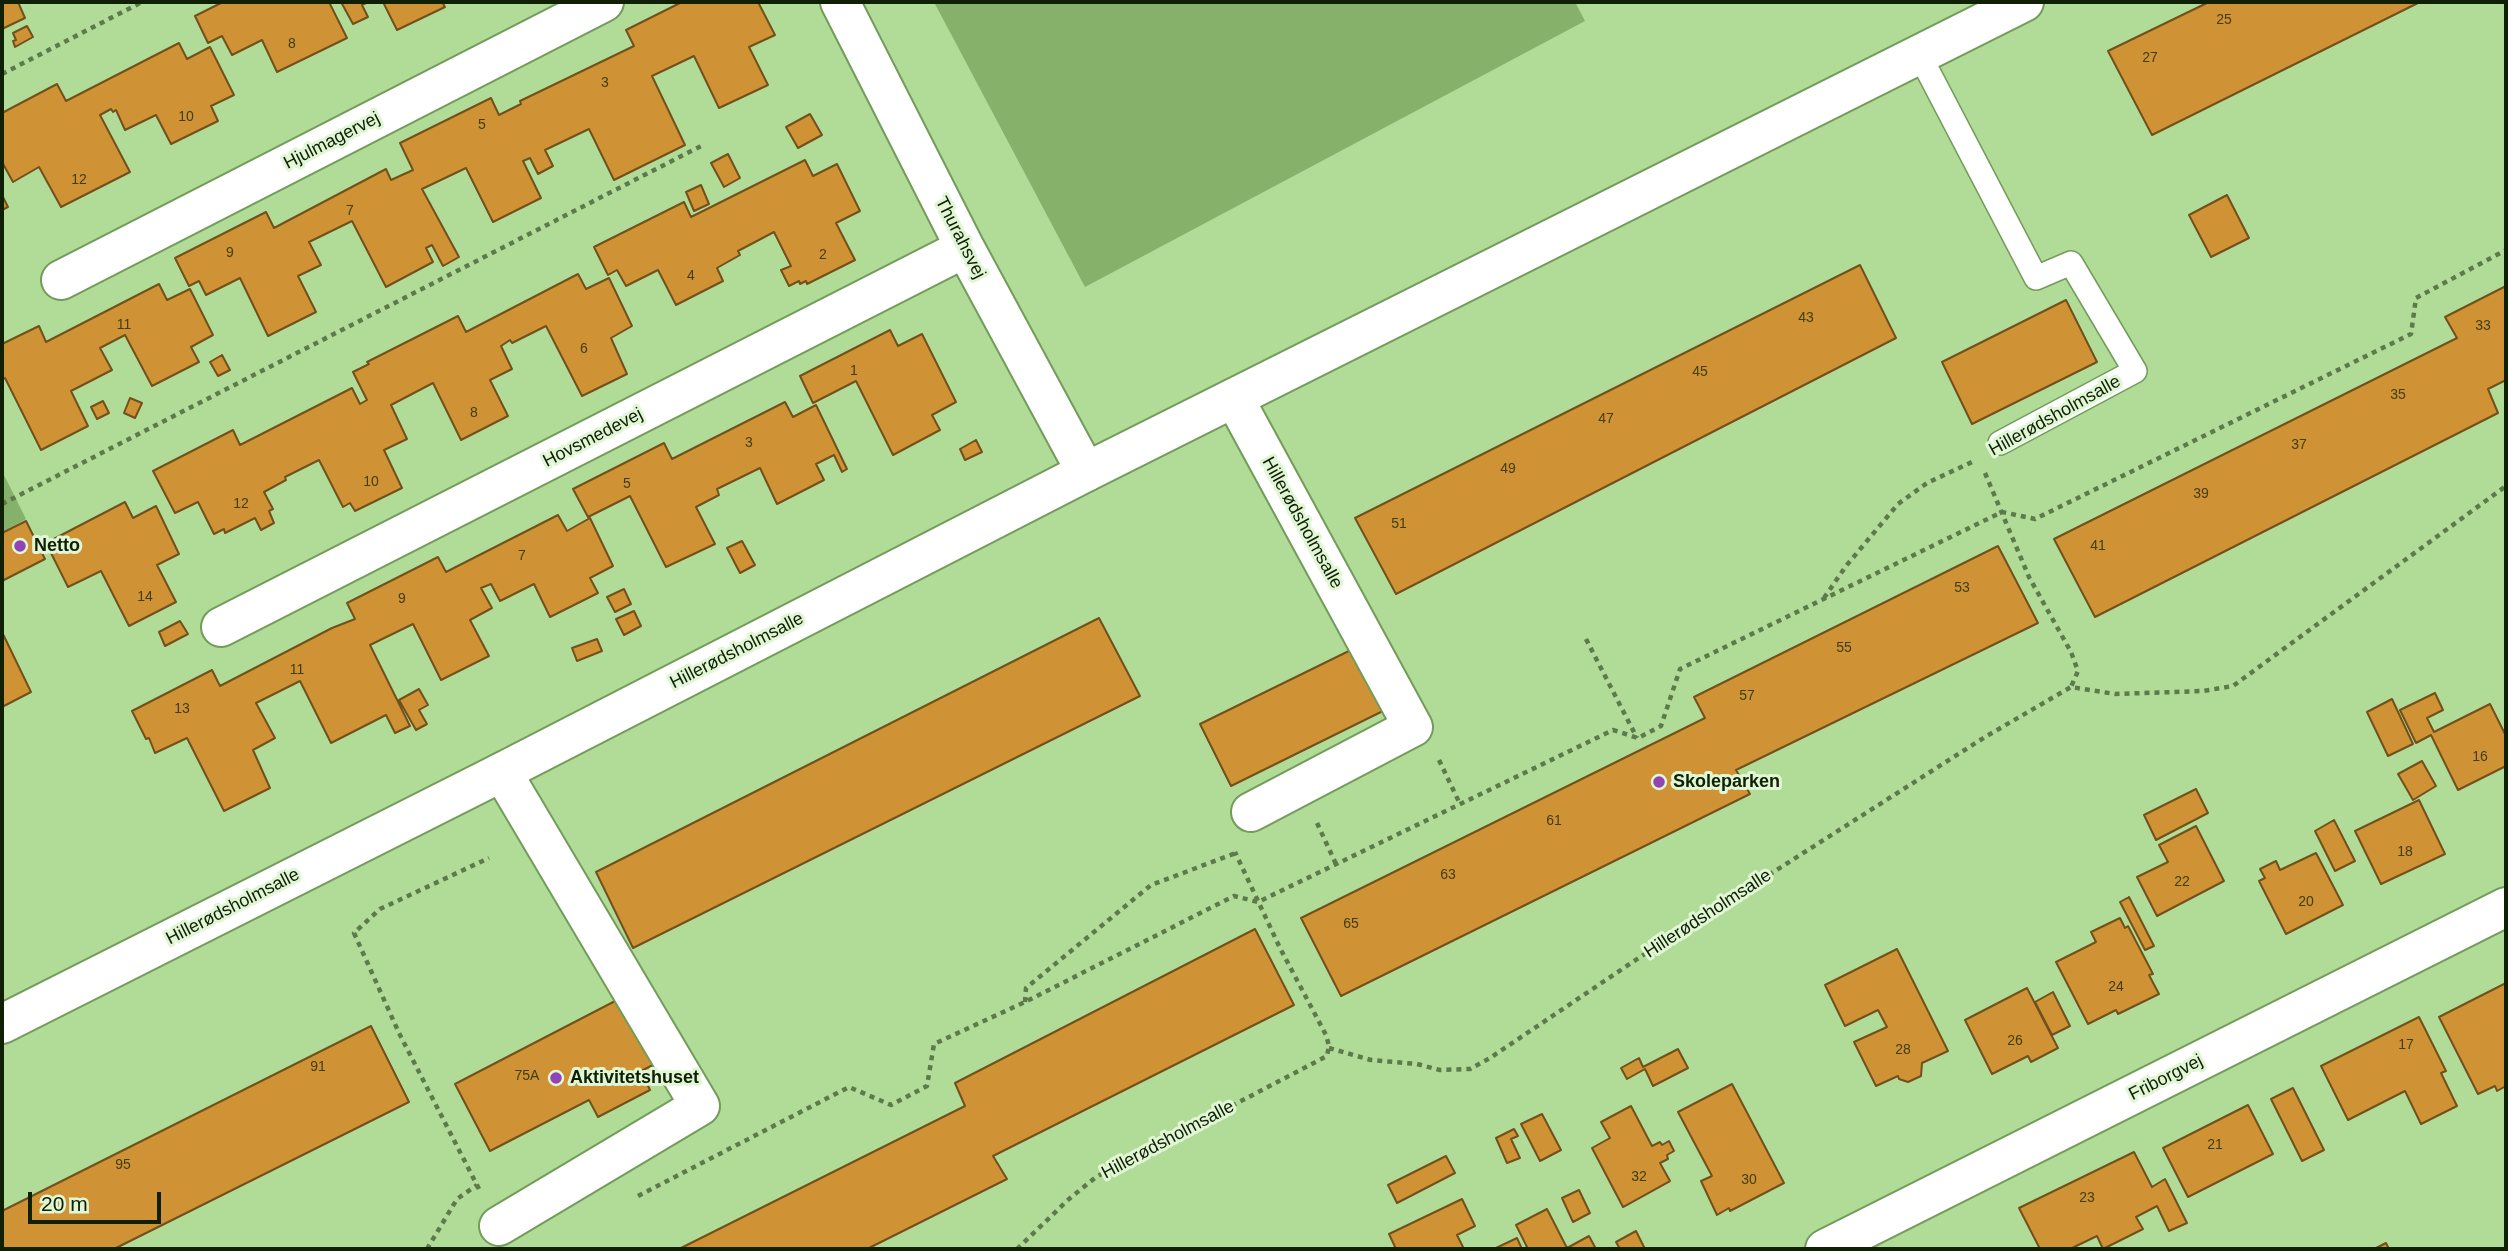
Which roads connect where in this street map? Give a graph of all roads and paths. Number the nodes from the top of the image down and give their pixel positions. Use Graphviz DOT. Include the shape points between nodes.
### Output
graph roads {
  1 [pos="142,2"];
  2 [pos="604,2"];
  3 [pos="840,2"];
  4 [pos="2024,2"];
  5 [pos="1919,54"];
  6 [pos="2,74"];
  7 [pos="703,145"];
  8 [pos="965,248"];
  9 [pos="2506,250"];
  10 [pos="61,280"];
  11 [pos="1234,398"];
  12 [pos="2000,443"];
  13 [pos="1979,458"];
  14 [pos="1086,472"];
  15 [pos="2506,486"];
  16 [pos="2,504"];
  17 [pos="2002,512"];
  18 [pos="1823,600"];
  19 [pos="220,627"];
  20 [pos="1586,639"];
  21 [pos="2071,687"];
  22 [pos="1638,738"];
  23 [pos="502,772"];
  24 [pos="1251,812"];
  25 [pos="1236,853"];
  26 [pos="489,858"];
  27 [pos="1258,902"];
  28 [pos="2506,907"];
  29 [pos="1025,1002"];
  30 [pos="2,1024"];
  31 [pos="1329,1048"];
  32 [pos="477,1185"];
  33 [pos="632,1199"];
  34 [pos="499,1226"];
  35 [pos="1883,1236"];
  36 [pos="427,1249"];
  37 [pos="1017,1249"];
  38 [pos="1825,1249"];
  1 -- 6 [label="path"];
  2 -- 10 [label="street, Hjulmagervej"];
  3 -- 8 [label="street, Thurahsvej"];
  4 -- 5 [label="street, Hillerødsholmsalle"];
  5 -- 11 [label="street, Hillerødsholmsalle"];
  5 -- 12 [label="lane, Hillerødsholmsalle" via="2036,278 2071,263 2135,371"];
  7 -- 16 [label="path"];
  8 -- 14 [label="street, Thurahsvej"];
  8 -- 19 [label="street, Hovsmedevej"];
  9 -- 17 [label="path" via="2416,298 2411,334 2035,519"];
  11 -- 14 [label="street, Hillerødsholmsalle"];
  11 -- 24 [label="street, Hillerødsholmsalle" via="1413,727"];
  12 -- 13 [label="path, Hillerødsholmsalle"];
  13 -- 17 [label="path, Hillerødsholmsalle"];
  13 -- 18 [label="path" via="1927,483 1898,504"];
  14 -- 23 [label="street, Hillerødsholmsalle"];
  15 -- 21 [label="path" via="2233,686 2115,694"];
  17 -- 18 [label="path"];
  17 -- 21 [label="path, Hillerødsholmsalle" via="2029,577 2071,652 2078,671"];
  18 -- 22 [label="path" via="1680,669 1661,726"];
  20 -- 22 [label="path"];
  21 -- 31 [label="path, Hillerødsholmsalle" via="1985,737 1470,1069 1440,1070 1417,1063 1371,1060"];
  22 -- 27 [label="path" via="1613,730"];
  23 -- 30 [label="street, Hillerødsholmsalle"];
  23 -- 34 [label="street" via="700,1106"];
  24 -- 25 [label="path" via="1225,829"];
  25 -- 27 [label="path"];
  25 -- 29 [label="path" via="1151,885 1026,988"];
  26 -- 32 [label="path" via="380,909 354,933"];
  27 -- 29 [label="path" via="1234,896"];
  27 -- 31 [label="path"];
  28 -- 35 [label="street, Friborgvej"];
  29 -- 33 [label="path" via="934,1044 927,1086 891,1105 849,1087"];
  31 -- 37 [label="path, Hillerødsholmsalle" via="1327,1056 1314,1064 1096,1177"];
  32 -- 34 [label="path"];
  32 -- 36 [label="path" via="457,1199"];
  35 -- 38 [label="street, Friborgvej"];
}
